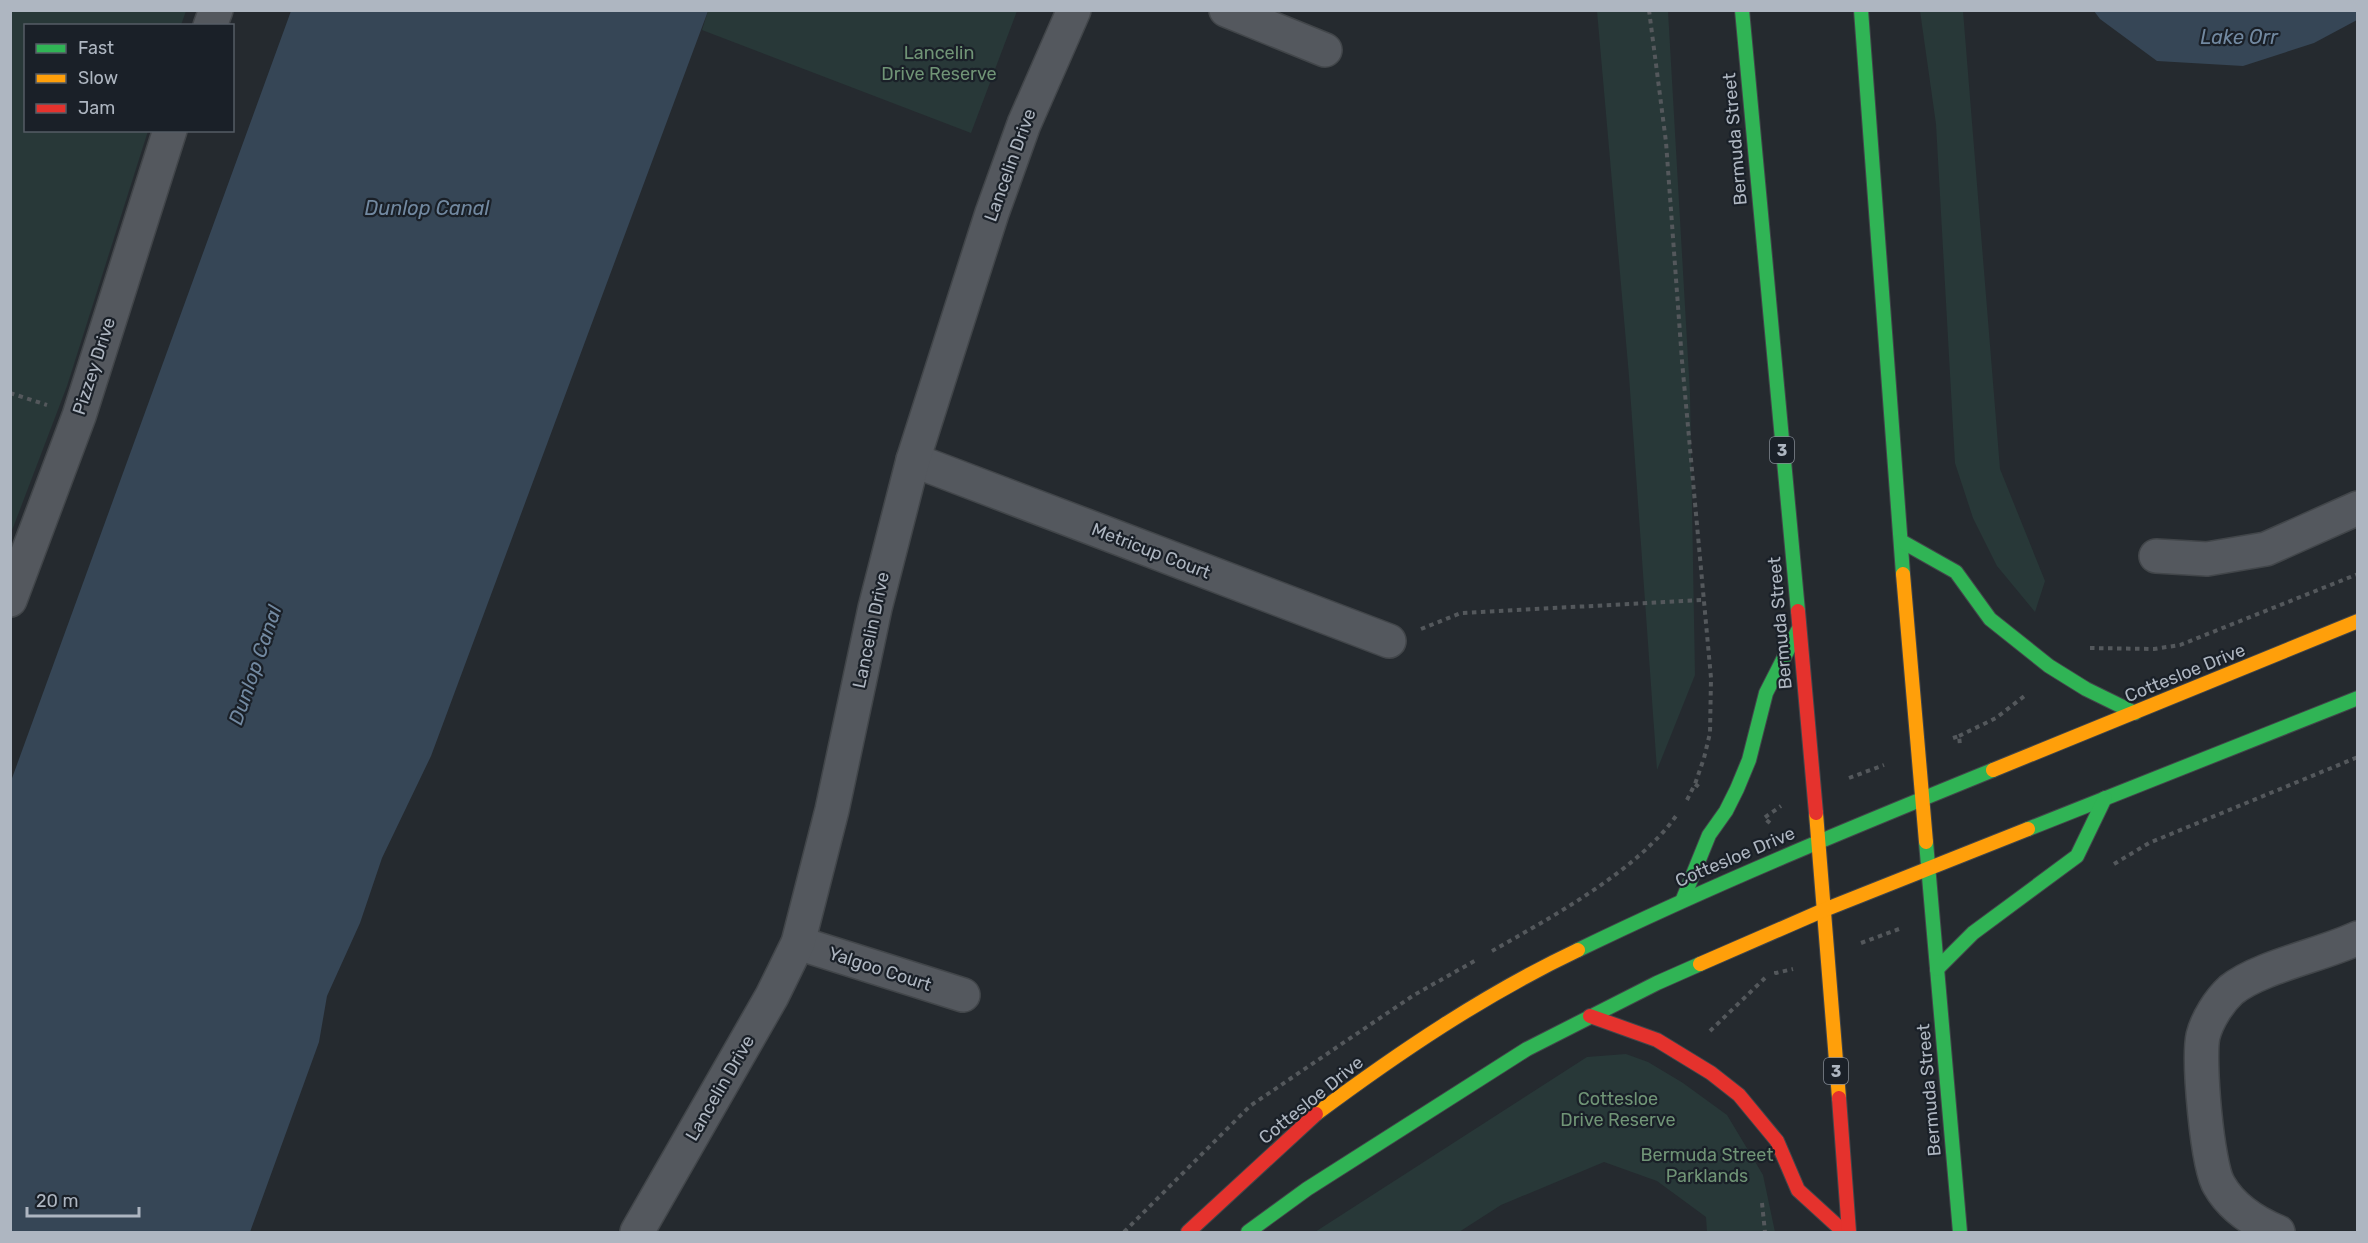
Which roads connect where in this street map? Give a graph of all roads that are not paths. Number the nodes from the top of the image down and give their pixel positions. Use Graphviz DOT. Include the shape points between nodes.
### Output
graph roads {
  1 [pos="1074,10"];
  2 [pos="1226,10"];
  3 [pos="1742,10"];
  4 [pos="1861,10"];
  5 [pos="1325,50"];
  6 [pos="169,132"];
  7 [pos="913,460"];
  8 [pos="2358,508"];
  9 [pos="1900,541"];
  10 [pos="2156,556"];
  11 [pos="10,600"];
  12 [pos="2358,621"];
  13 [pos="1798,630"];
  14 [pos="1389,641"];
  15 [pos="2358,698"];
  16 [pos="2135,713"];
  17 [pos="2104,798"];
  18 [pos="1923,800"];
  19 [pos="1819,840"];
  20 [pos="1929,868"];
  21 [pos="1683,899"];
  22 [pos="1824,910"];
  23 [pos="2358,939"];
  24 [pos="798,943"];
  25 [pos="1937,969"];
  26 [pos="963,995"];
  27 [pos="1590,1016"];
  28 [pos="637,1233"];
  29 [pos="1188,1233"];
  30 [pos="1248,1233"];
  31 [pos="1844,1233"];
  32 [pos="1849,1233"];
  33 [pos="1960,1233"];
  34 [pos="2278,1233"];
  1 -- 7 [label="street, Lancelin Drive" via="1024,124 992,213"];
  2 -- 5 [label="street"];
  3 -- 13 [label="main road, Bermuda Street / 3"];
  4 -- 9 [label="main road, Bermuda Street"];
  6 -- 11 [label="street, Pizzey Drive" via="79,416"];
  7 -- 14 [label="street, Metricup Court"];
  7 -- 24 [label="street, Lancelin Drive"];
  8 -- 10 [label="street" via="2266,549 2207,559"];
  9 -- 16 [label="main road" via="1956,572 1990,619 2049,666"];
  9 -- 18 [label="main road, Bermuda Street"];
  12 -- 16 [label="main road, Cottesloe Drive"];
  13 -- 19 [label="main road, Bermuda Street / 3"];
  13 -- 21 [label="main road" via="1766,693 1737,789 1709,835"];
  15 -- 17 [label="main road"];
  16 -- 18 [label="main road, Cottesloe Drive"];
  17 -- 20 [label="main road"];
  17 -- 25 [label="main road" via="2077,856 1973,933"];
  18 -- 19 [label="main road, Cottesloe Drive"];
  18 -- 20 [label="main road, Bermuda Street"];
  19 -- 21 [label="main road, Cottesloe Drive"];
  19 -- 22 [label="main road, Bermuda Street / 3"];
  20 -- 22 [label="main road"];
  20 -- 25 [label="main road, Bermuda Street"];
  21 -- 29 [label="main road, Cottesloe Drive" via="1498,992 1371,1073 1303,1124"];
  22 -- 27 [label="main road"];
  22 -- 32 [label="main road, Bermuda Street / 3"];
  23 -- 34 [label="street" via="2256,976 2231,990 2214,1011 2203,1036 2210,1153 2217,1183 2230,1202"];
  24 -- 26 [label="street, Yalgoo Court"];
  24 -- 28 [label="street, Lancelin Drive"];
  25 -- 33 [label="main road, Bermuda Street"];
  27 -- 30 [label="main road" via="1448,1098 1307,1189"];
  27 -- 31 [label="main road" via="1657,1040 1739,1095 1777,1141 1798,1190"];
}
